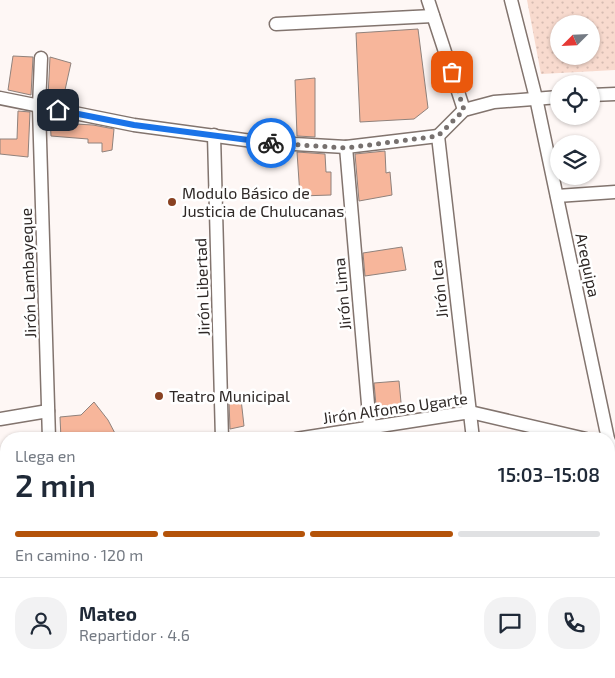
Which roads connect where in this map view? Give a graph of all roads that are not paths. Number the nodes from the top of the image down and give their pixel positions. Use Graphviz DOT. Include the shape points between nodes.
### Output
graph roads {
  1 [pos="428,0"];
  2 [pos="511,0"];
  3 [pos="433,16"];
  4 [pos="276,24"];
  5 [pos="41,58"];
  6 [pos="615,94"];
  7 [pos="600,95"];
  8 [pos="550,97"];
  9 [pos="0,98"];
  10 [pos="536,98"];
  11 [pos="39,107"];
  12 [pos="464,110"];
  13 [pos="214,135"];
  14 [pos="438,136"];
  15 [pos="346,148"];
  16 [pos="615,192"];
  17 [pos="557,196"];
  18 [pos="48,411"];
  19 [pos="470,412"];
  20 [pos="0,419"];
  21 [pos="49,432"];
  22 [pos="222,432"];
  23 [pos="370,432"];
  24 [pos="375,432"];
  25 [pos="472,432"];
  26 [pos="556,432"];
  27 [pos="608,432"];
  1 -- 3 [label="street"];
  2 -- 10 [label="street, Arequipa"];
  3 -- 4 [label="street"];
  3 -- 12 [label="street"];
  5 -- 11 [label="street, Jirón Lambayeque"];
  6 -- 7 [label="street"];
  8 -- 10 [label="street"];
  9 -- 11 [label="street"];
  10 -- 12 [label="street" via="494,102"];
  10 -- 17 [label="street, Arequipa"];
  11 -- 13 [label="street" via="134,125"];
  11 -- 18 [label="street, Jirón Lambayeque"];
  12 -- 14 [label="street"];
  13 -- 15 [label="street"];
  13 -- 22 [label="street, Jirón Libertad"];
  14 -- 15 [label="street"];
  14 -- 19 [label="street, Jirón Ica"];
  15 -- 23 [label="street, Jirón Lima"];
  16 -- 17 [label="street"];
  17 -- 27 [label="street, Arequipa"];
  18 -- 20 [label="street"];
  18 -- 21 [label="street, Jirón Lambayeque"];
  19 -- 24 [label="street, Jirón Alfonso Ugarte"];
  19 -- 25 [label="street, Jirón Ica"];
  19 -- 26 [label="street, Jirón Alfonso Ugarte"];
}
